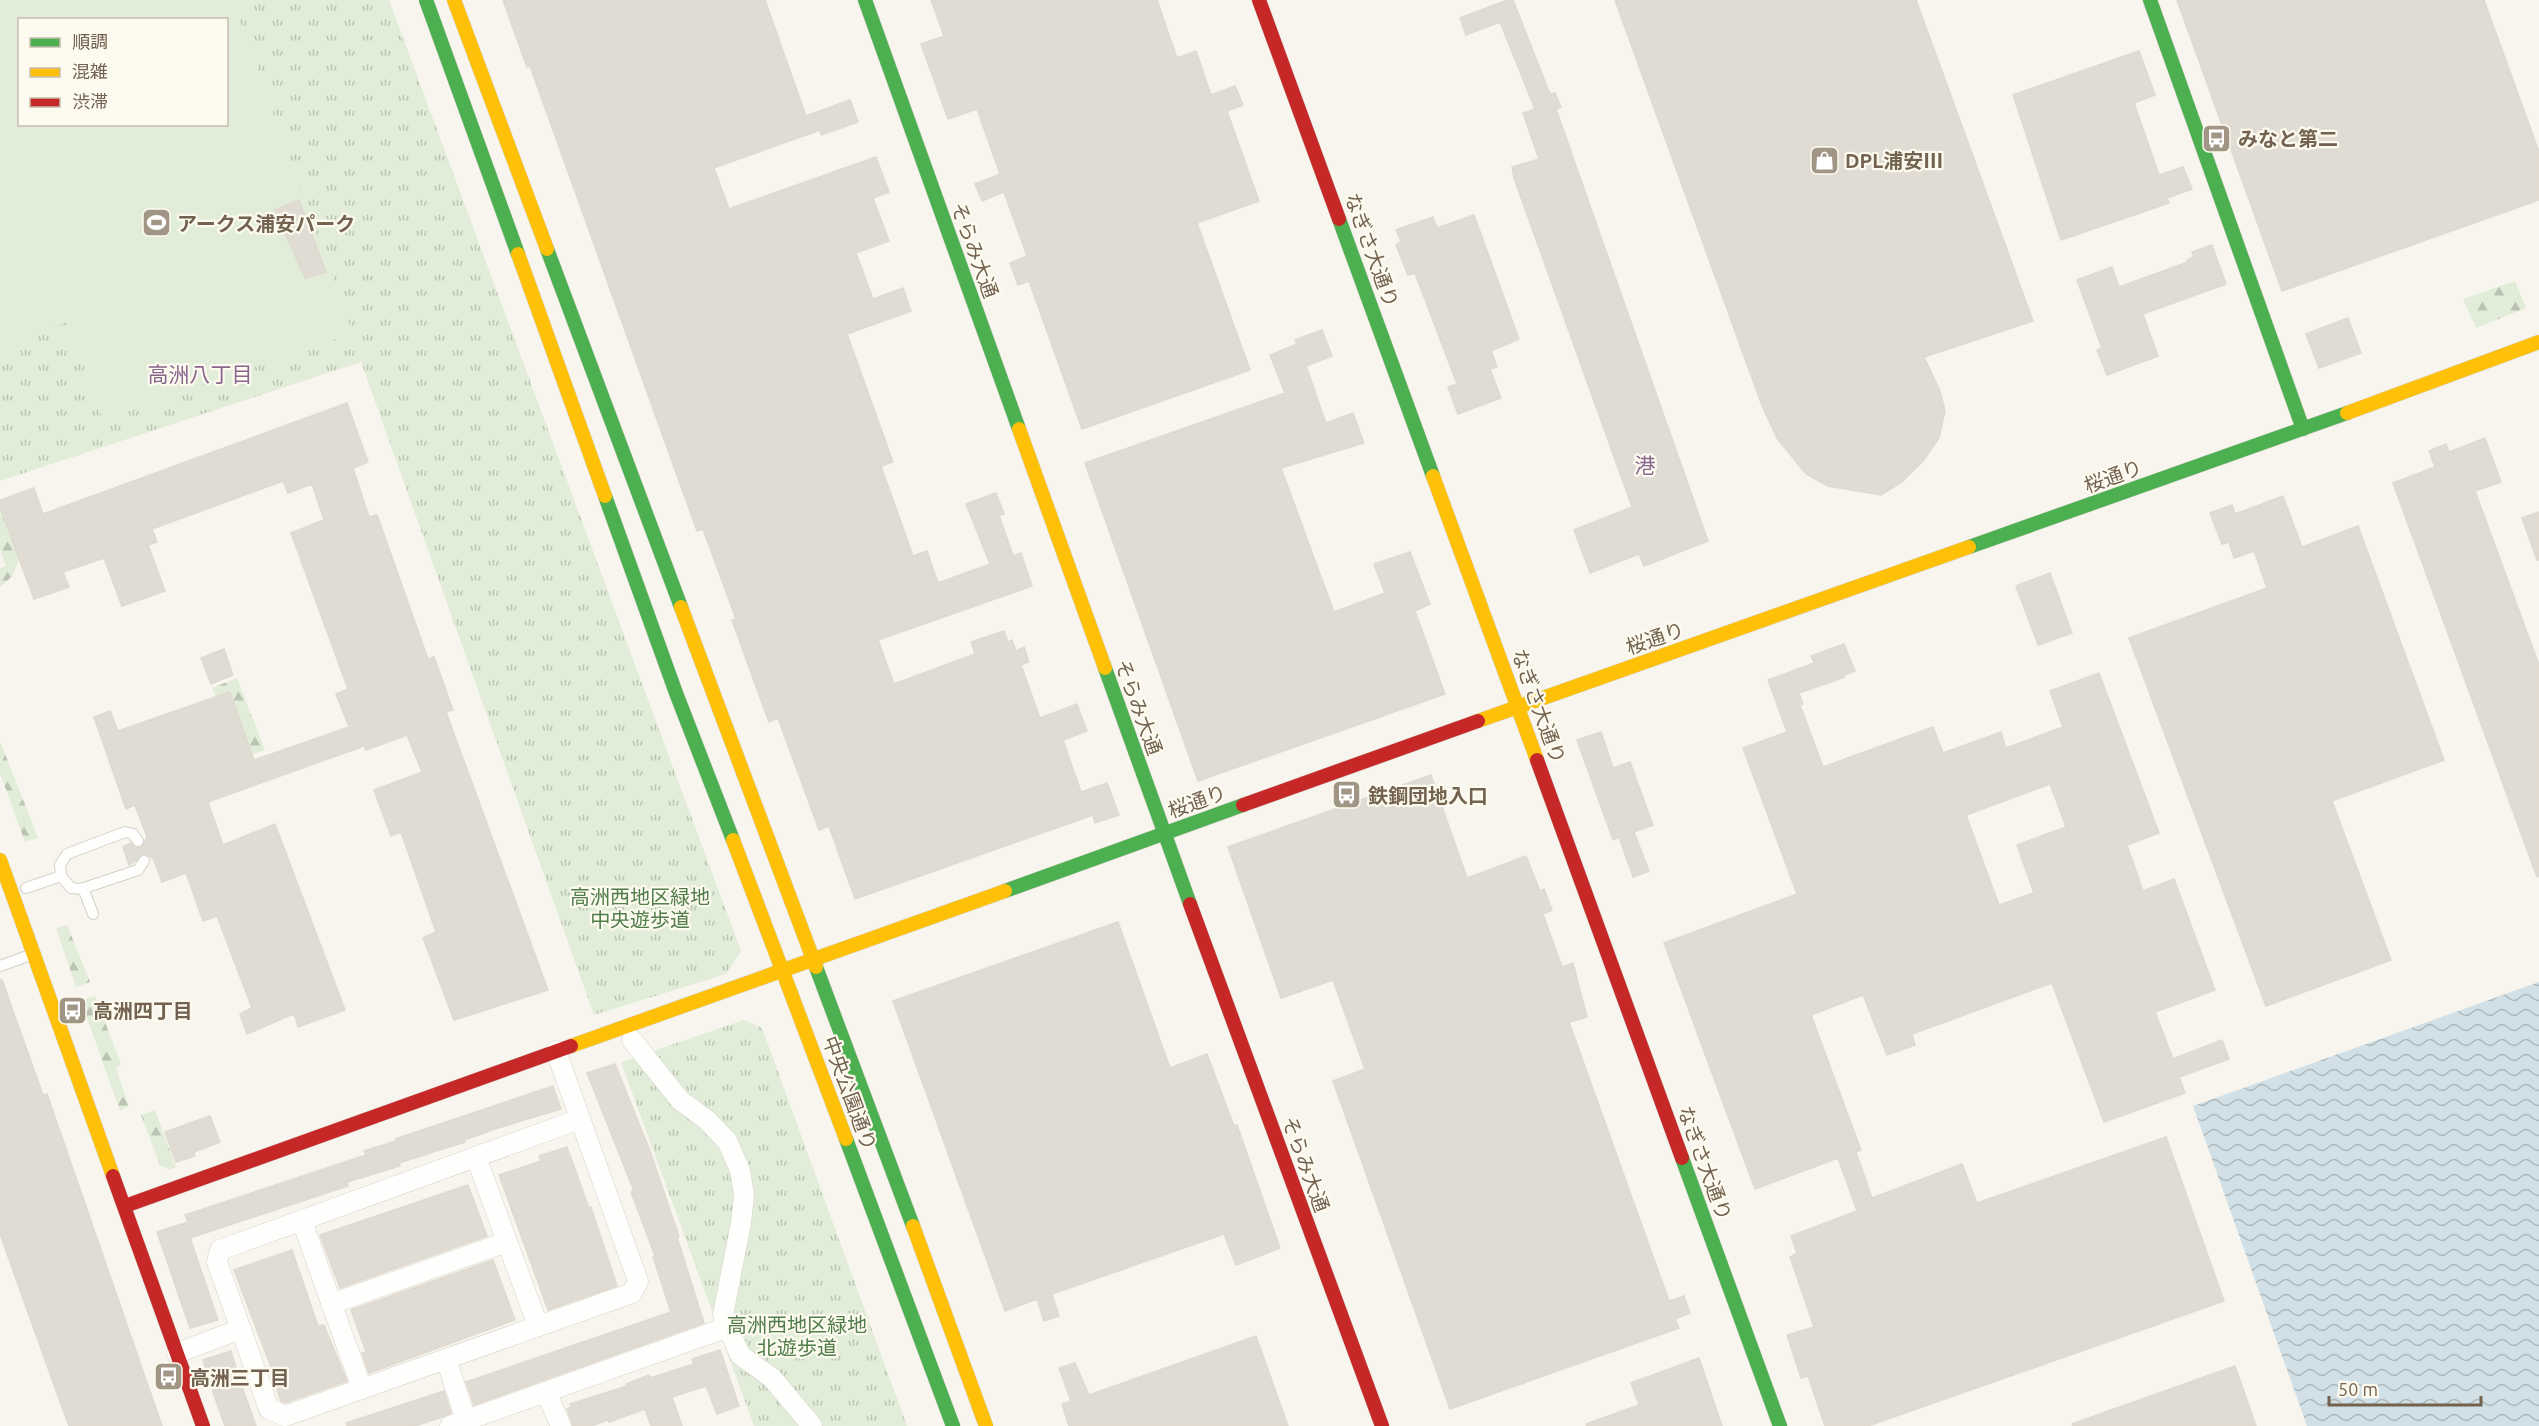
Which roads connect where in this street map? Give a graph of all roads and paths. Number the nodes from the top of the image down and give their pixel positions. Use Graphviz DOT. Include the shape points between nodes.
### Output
graph roads {
  1 [pos="426,0"];
  2 [pos="454,0"];
  3 [pos="864,0"];
  4 [pos="1259,0"];
  5 [pos="2150,0"];
  6 [pos="2539,342"];
  7 [pos="2303,429"];
  8 [pos="1518,707"];
  9 [pos="1164,834"];
  10 [pos="138,841"];
  11 [pos="0,860"];
  12 [pos="144,861"];
  13 [pos="61,876"];
  14 [pos="26,888"];
  15 [pos="84,888"];
  16 [pos="93,914"];
  17 [pos="33,954"];
  18 [pos="814,959"];
  19 [pos="0,966"];
  20 [pos="784,970"];
  21 [pos="632,1040"];
  22 [pos="556,1052"];
  23 [pos="580,1119"];
  24 [pos="476,1157"];
  25 [pos="125,1206"];
  26 [pos="302,1221"];
  27 [pos="507,1242"];
  28 [pos="331,1304"];
  29 [pos="538,1326"];
  30 [pos="728,1327"];
  31 [pos="241,1329"];
  32 [pos="177,1353"];
  33 [pos="446,1359"];
  34 [pos="362,1389"];
  35 [pos="546,1392"];
  36 [pos="458,1423"];
  37 [pos="203,1426"];
  38 [pos="561,1426"];
  39 [pos="813,1426"];
  40 [pos="953,1426"];
  41 [pos="986,1426"];
  42 [pos="1382,1426"];
  43 [pos="1780,1426"];
  1 -- 20 [label="street, 中央公園通り" via="707,774"];
  2 -- 18 [label="street, 中央公園通り"];
  3 -- 9 [label="street, そらみ大通"];
  4 -- 8 [label="street, なぎさ大通り"];
  5 -- 7 [label="street"];
  6 -- 7 [label="street, 桜通り"];
  7 -- 8 [label="street, 桜通り"];
  8 -- 9 [label="street, 桜通り"];
  8 -- 43 [label="street, なぎさ大通り"];
  9 -- 18 [label="street, 桜通り"];
  9 -- 42 [label="street, そらみ大通"];
  10 -- 13 [label="lane" via="125,832 67,854 60,865"];
  11 -- 17 [label="street"];
  12 -- 15 [label="lane" via="138,870"];
  13 -- 14 [label="lane"];
  13 -- 15 [label="lane" via="71,888"];
  15 -- 16 [label="lane"];
  17 -- 19 [label="lane"];
  17 -- 25 [label="street"];
  18 -- 20 [label="street, 桜通り"];
  18 -- 41 [label="street, 中央公園通り"];
  20 -- 22 [label="street, 桜通り"];
  20 -- 40 [label="street, 中央公園通り"];
  21 -- 30 [label="street" via="680,1100 727,1141 740,1170 744,1195 741,1223 723,1315"];
  22 -- 23 [label="street"];
  22 -- 25 [label="street, 桜通り"];
  23 -- 24 [label="street"];
  23 -- 29 [label="street" via="638,1281 632,1293"];
  24 -- 26 [label="street"];
  24 -- 27 [label="street"];
  25 -- 32 [label="street"];
  26 -- 28 [label="street"];
  26 -- 31 [label="street" via="220,1250 218,1262"];
  27 -- 28 [label="street"];
  27 -- 29 [label="street"];
  28 -- 34 [label="street"];
  29 -- 33 [label="street"];
  30 -- 35 [label="street"];
  30 -- 39 [label="street" via="740,1355 772,1378"];
  31 -- 32 [label="street"];
  31 -- 34 [label="street" via="269,1409 285,1416"];
  32 -- 37 [label="street"];
  33 -- 34 [label="street"];
  33 -- 36 [label="street"];
  35 -- 36 [label="street"];
  35 -- 38 [label="street"];
}
